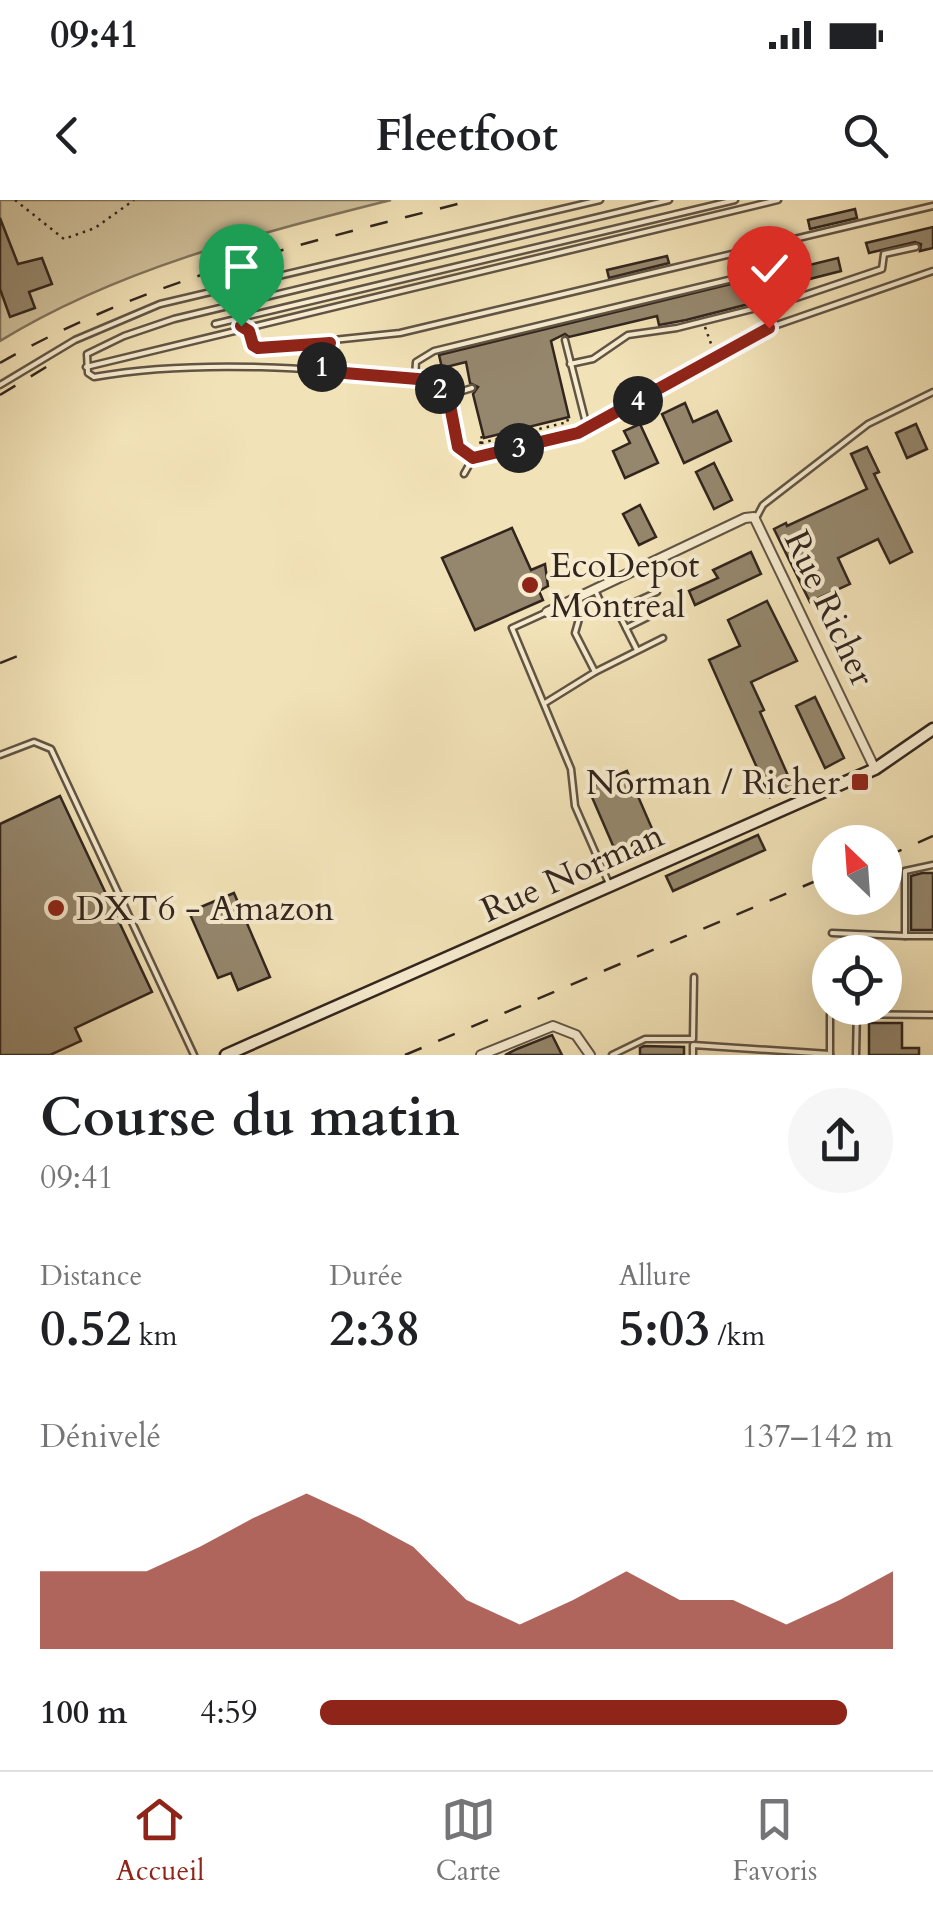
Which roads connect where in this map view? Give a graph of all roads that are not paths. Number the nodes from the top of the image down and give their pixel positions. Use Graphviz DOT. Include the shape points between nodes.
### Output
graph roads {
  1 [pos="600,200"];
  2 [pos="669,200"];
  3 [pos="736,200"];
  4 [pos="778,200"];
  5 [pos="933,206"];
  6 [pos="916,247"];
  7 [pos="774,269"];
  8 [pos="882,269"];
  9 [pos="933,271"];
  10 [pos="886,286"];
  11 [pos="232,304"];
  12 [pos="237,319"];
  13 [pos="215,324"];
  14 [pos="244,328"];
  15 [pos="565,340"];
  16 [pos="330,343"];
  17 [pos="570,364"];
  18 [pos="86,367"];
  19 [pos="320,371"];
  20 [pos="415,378"];
  21 [pos="0,385"];
  22 [pos="472,388"];
  23 [pos="933,392"];
  24 [pos="449,400"];
  25 [pos="587,427"];
  26 [pos="473,458"];
  27 [pos="464,474"];
  28 [pos="756,518"];
  29 [pos="594,589"];
  30 [pos="657,592"];
  31 [pos="574,598"];
  32 [pos="617,610"];
  33 [pos="547,612"];
  34 [pos="658,612"];
  35 [pos="626,628"];
  36 [pos="663,638"];
  37 [pos="637,650"];
  38 [pos="595,672"];
  39 [pos="544,703"];
  40 [pos="933,728"];
  41 [pos="0,755"];
  42 [pos="875,768"];
  43 [pos="933,865"];
  44 [pos="610,886"];
  45 [pos="832,933"];
  46 [pos="905,936"];
  47 [pos="933,936"];
  48 [pos="694,976"];
  49 [pos="902,1013"];
  50 [pos="933,1015"];
  51 [pos="830,1025"];
  52 [pos="857,1025"];
  53 [pos="693,1042"];
  54 [pos="734,1046"];
  55 [pos="754,1047"];
  56 [pos="830,1054"];
  57 [pos="194,1055"];
  58 [pos="226,1055"];
  59 [pos="481,1055"];
  60 [pos="590,1055"];
  61 [pos="612,1055"];
  62 [pos="693,1055"];
  63 [pos="734,1055"];
  64 [pos="754,1055"];
  65 [pos="856,1055"];
  1 -- 21 [label="lane" via="160,304 75,340"];
  2 -- 11 [label="lane"];
  3 -- 12 [label="lane"];
  4 -- 14 [label="lane"];
  5 -- 16 [label="lane" via="425,328"];
  6 -- 8 [label="lane" via="884,254"];
  7 -- 20 [label="lane" via="434,351 416,362"];
  8 -- 10 [label="lane"];
  8 -- 17 [label="lane" via="796,298 628,334 593,358"];
  9 -- 10 [label="lane"];
  10 -- 25 [label="lane" via="774,326"];
  11 -- 12 [label="lane"];
  11 -- 18 [label="lane" via="108,342 89,353"];
  12 -- 13 [label="lane"];
  12 -- 14 [label="lane"];
  14 -- 16 [label="lane" via="258,348"];
  14 -- 18 [label="lane"];
  15 -- 17 [label="lane"];
  16 -- 19 [label="lane"];
  17 -- 25 [label="lane"];
  18 -- 19 [label="lane" via="94,378 156,368"];
  19 -- 20 [label="lane"];
  20 -- 24 [label="lane" via="430,380"];
  22 -- 24 [label="lane"];
  23 -- 28 [label="lane" via="868,424 763,505"];
  24 -- 26 [label="lane" via="458,447"];
  25 -- 26 [label="lane"];
  26 -- 27 [label="lane"];
  28 -- 29 [label="street, Rue Richer"];
  28 -- 42 [label="street, Rue Richer"];
  29 -- 31 [label="street, Rue Richer"];
  29 -- 32 [label="lane" via="601,603"];
  30 -- 32 [label="lane"];
  31 -- 33 [label="street, Rue Richer"];
  31 -- 38 [label="lane" via="580,612 575,633"];
  32 -- 35 [label="lane"];
  33 -- 39 [label="lane" via="512,628"];
  34 -- 35 [label="lane"];
  35 -- 37 [label="lane"];
  36 -- 37 [label="lane"];
  37 -- 38 [label="lane"];
  38 -- 39 [label="lane"];
  39 -- 44 [label="lane" via="571,769 574,806"];
  40 -- 42 [label="street, Rue Norman"];
  41 -- 57 [label="lane" via="34,742 51,748"];
  42 -- 44 [label="street, Rue Norman"];
  43 -- 46 [label="lane" via="905,871"];
  44 -- 58 [label="street, Rue Norman"];
  45 -- 46 [label="lane"];
  46 -- 47 [label="lane"];
  48 -- 53 [label="lane"];
  49 -- 50 [label="lane"];
  51 -- 56 [label="lane"];
  52 -- 65 [label="lane"];
  53 -- 54 [label="lane"];
  53 -- 61 [label="lane" via="646,1039"];
  53 -- 62 [label="lane"];
  54 -- 55 [label="lane"];
  54 -- 63 [label="lane"];
  55 -- 56 [label="lane"];
  55 -- 64 [label="lane"];
  59 -- 60 [label="street" via="550,1026 576,1035"];
}
